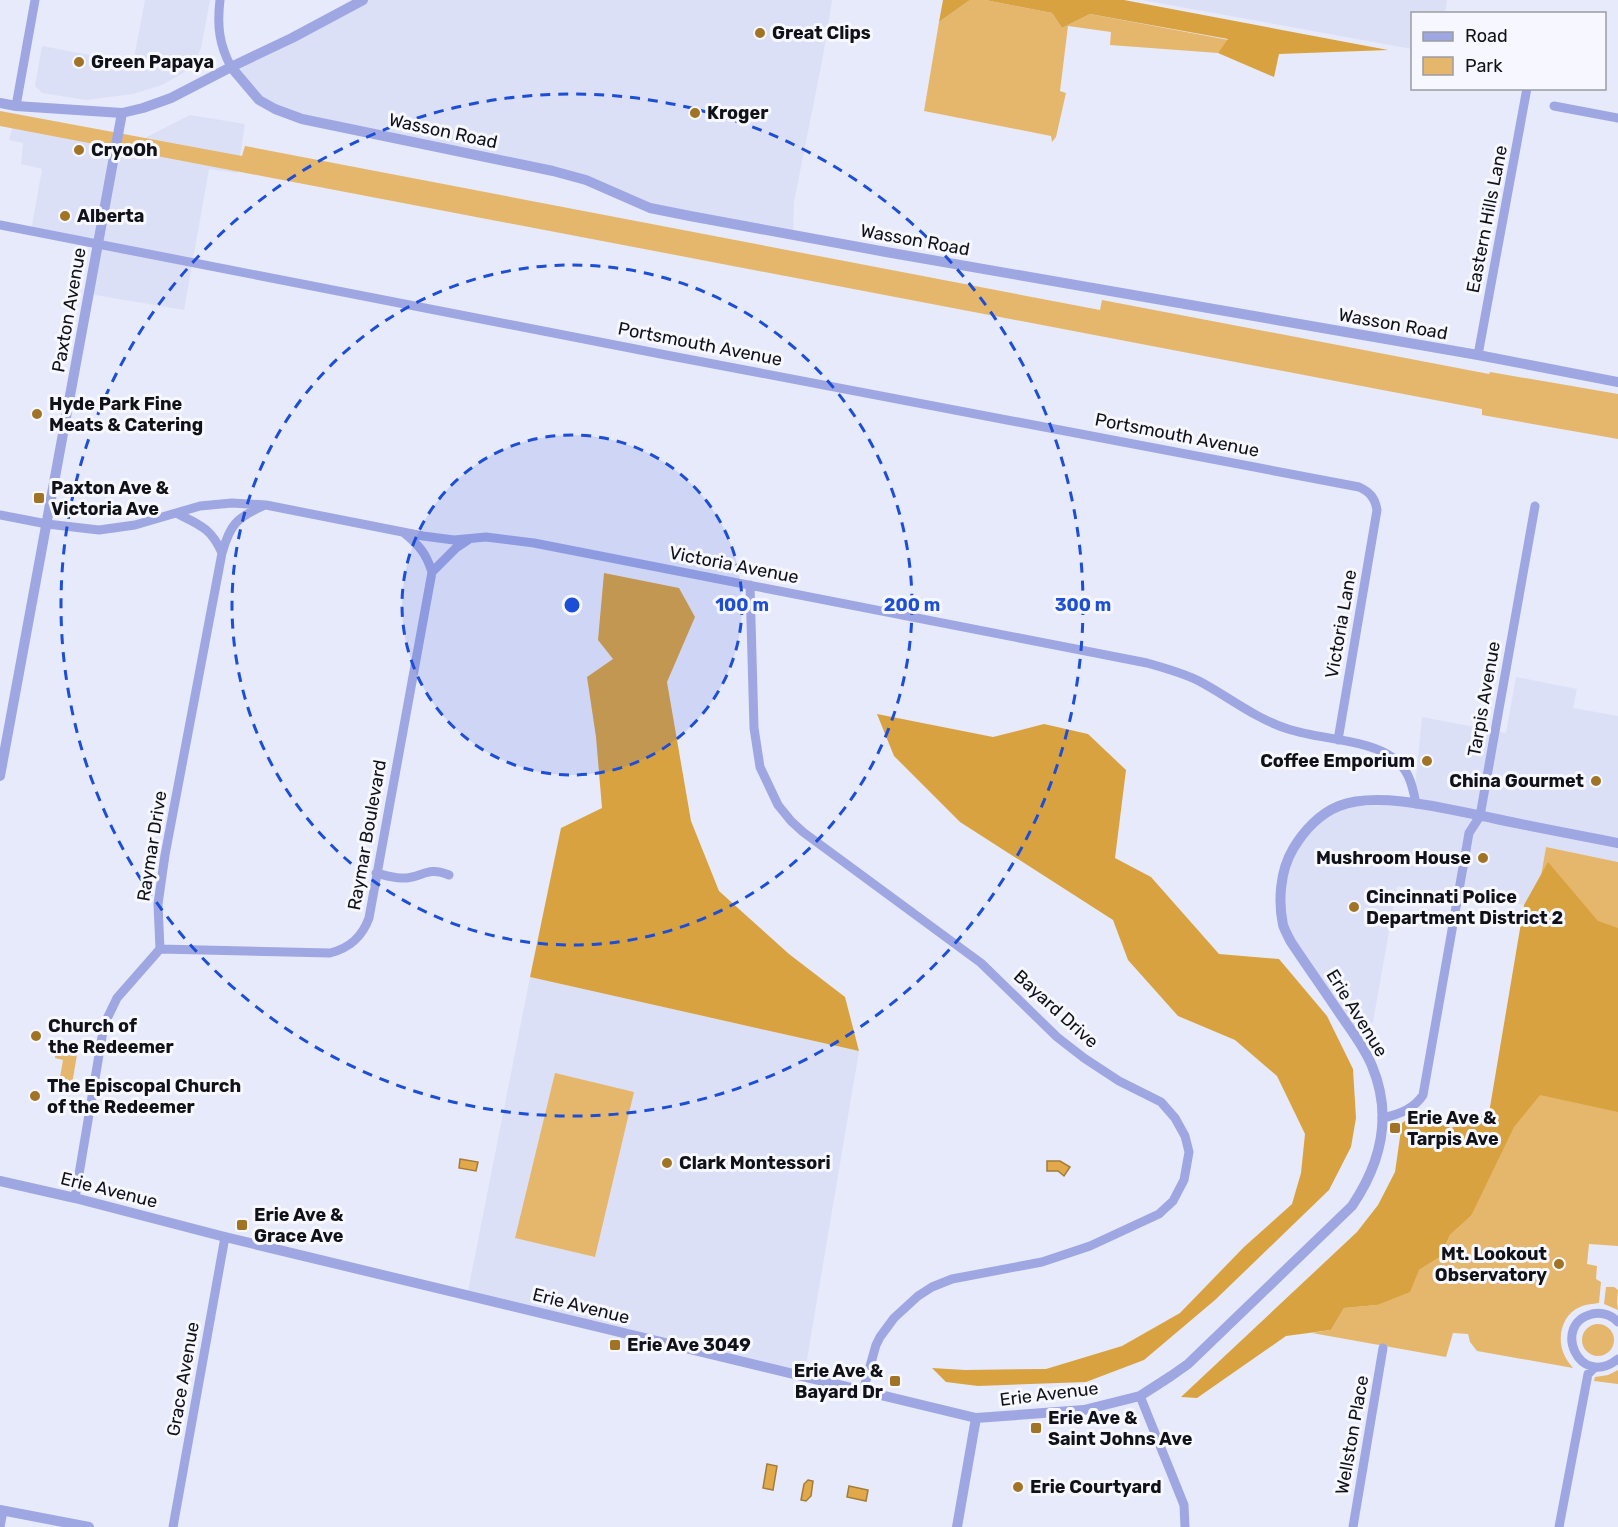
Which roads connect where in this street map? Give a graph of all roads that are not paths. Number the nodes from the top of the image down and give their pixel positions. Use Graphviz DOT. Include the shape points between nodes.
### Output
graph roads {
  1 [pos="35,0"];
  2 [pos="220,0"];
  3 [pos="363,0"];
  4 [pos="231,67"];
  5 [pos="1527,90"];
  6 [pos="0,103"];
  7 [pos="16,106"];
  8 [pos="1554,106"];
  9 [pos="122,113"];
  10 [pos="1618,118"];
  11 [pos="0,225"];
  12 [pos="98,244"];
  13 [pos="1478,355"];
  14 [pos="1618,382"];
  15 [pos="266,505"];
  16 [pos="1535,506"];
  17 [pos="177,513"];
  18 [pos="1377,514"];
  19 [pos="0,515"];
  20 [pos="47,524"];
  21 [pos="403,532"];
  22 [pos="470,539"];
  23 [pos="222,554"];
  24 [pos="432,572"];
  25 [pos="750,585"];
  26 [pos="1338,740"];
  27 [pos="0,776"];
  28 [pos="1416,804"];
  29 [pos="1480,816"];
  30 [pos="1618,843"];
  31 [pos="376,873"];
  32 [pos="449,875"];
  33 [pos="159,949"];
  34 [pos="1382,1118"];
  35 [pos="0,1181"];
  36 [pos="75,1198"];
  37 [pos="225,1237"];
  38 [pos="1618,1322"];
  39 [pos="1383,1348"];
  40 [pos="1618,1359"];
  41 [pos="1595,1367"];
  42 [pos="863,1391"];
  43 [pos="1140,1396"];
  44 [pos="976,1418"];
  45 [pos="1,1511"];
  46 [pos="0,1527"];
  47 [pos="88,1527"];
  48 [pos="173,1527"];
  49 [pos="957,1527"];
  50 [pos="1185,1527"];
  51 [pos="1353,1527"];
  52 [pos="1559,1527"];
  1 -- 7 [label="street"];
  2 -- 4 [label="street" via="219,37"];
  3 -- 4 [label="street"];
  4 -- 9 [label="street" via="171,98"];
  4 -- 13 [label="street, Wasson Road" via="259,99 302,119 552,171 586,180 650,208"];
  5 -- 13 [label="street, Eastern Hills Lane"];
  6 -- 7 [label="street"];
  7 -- 9 [label="street"];
  8 -- 10 [label="street"];
  9 -- 12 [label="street, Paxton Avenue"];
  11 -- 12 [label="street, Portsmouth Avenue"];
  12 -- 18 [label="street, Portsmouth Avenue" via="1359,487 1372,495"];
  12 -- 20 [label="street, Paxton Avenue"];
  13 -- 14 [label="street, Wasson Road"];
  15 -- 17 [label="street, Victoria Avenue" via="232,503"];
  15 -- 21 [label="street, Victoria Avenue"];
  15 -- 23 [label="street, Raymar Drive" via="236,522"];
  16 -- 29 [label="street, Tarpis Avenue"];
  17 -- 20 [label="street, Victoria Avenue" via="99,530"];
  17 -- 23 [label="street" via="203,526"];
  18 -- 26 [label="street, Victoria Lane"];
  19 -- 20 [label="street, Victoria Avenue"];
  20 -- 27 [label="street, Paxton Avenue"];
  21 -- 22 [label="street, Victoria Avenue"];
  21 -- 24 [label="street" via="420,547"];
  22 -- 24 [label="street"];
  22 -- 25 [label="street, Victoria Avenue" via="534,543"];
  23 -- 33 [label="street, Raymar Drive" via="165,855 158,904"];
  24 -- 31 [label="street, Raymar Boulevard"];
  25 -- 26 [label="street, Victoria Avenue" via="1147,663 1197,681 1289,730"];
  25 -- 42 [label="street, Bayard Drive" via="754,728 760,767 778,805 803,832 981,963 1084,1058 1161,1102 1175,1118 1189,1152 1184,1180 1173,1201 1159,1214 1081,1249 1042,1262 952,1279 918,1296 880,1337"];
  26 -- 28 [label="street, Victoria Avenue" via="1387,754 1399,763 1412,783"];
  28 -- 29 [label="street, Erie Avenue"];
  28 -- 34 [label="street, Erie Avenue" via="1351,802 1326,814 1311,825 1293,848 1281,889 1284,926 1291,942 1372,1065"];
  29 -- 30 [label="street, Erie Avenue"];
  29 -- 34 [label="street, Tarpis Avenue" via="1469,833 1423,1095 1398,1114"];
  31 -- 32 [label="street" via="402,878 432,870"];
  31 -- 33 [label="street, Raymar Boulevard" via="365,928 351,945 341,950"];
  33 -- 36 [label="street" via="117,998 104,1024"];
  34 -- 43 [label="street, Erie Avenue" via="1373,1168 1352,1206 1188,1364"];
  35 -- 36 [label="street, Erie Avenue"];
  36 -- 37 [label="street, Erie Avenue"];
  37 -- 42 [label="street, Erie Avenue"];
  37 -- 48 [label="street, Grace Avenue"];
  38 -- 41 [label="street" via="1608,1315 1592,1314 1574,1329 1575,1353"];
  39 -- 51 [label="street, Wellston Place"];
  40 -- 41 [label="street"];
  41 -- 52 [label="street" via="1588,1374"];
  42 -- 44 [label="street, Erie Avenue"];
  43 -- 44 [label="street, Erie Avenue" via="1084,1410"];
  43 -- 50 [label="street" via="1184,1506"];
  44 -- 49 [label="street"];
  45 -- 46 [label="street"];
  45 -- 47 [label="street"];
}
